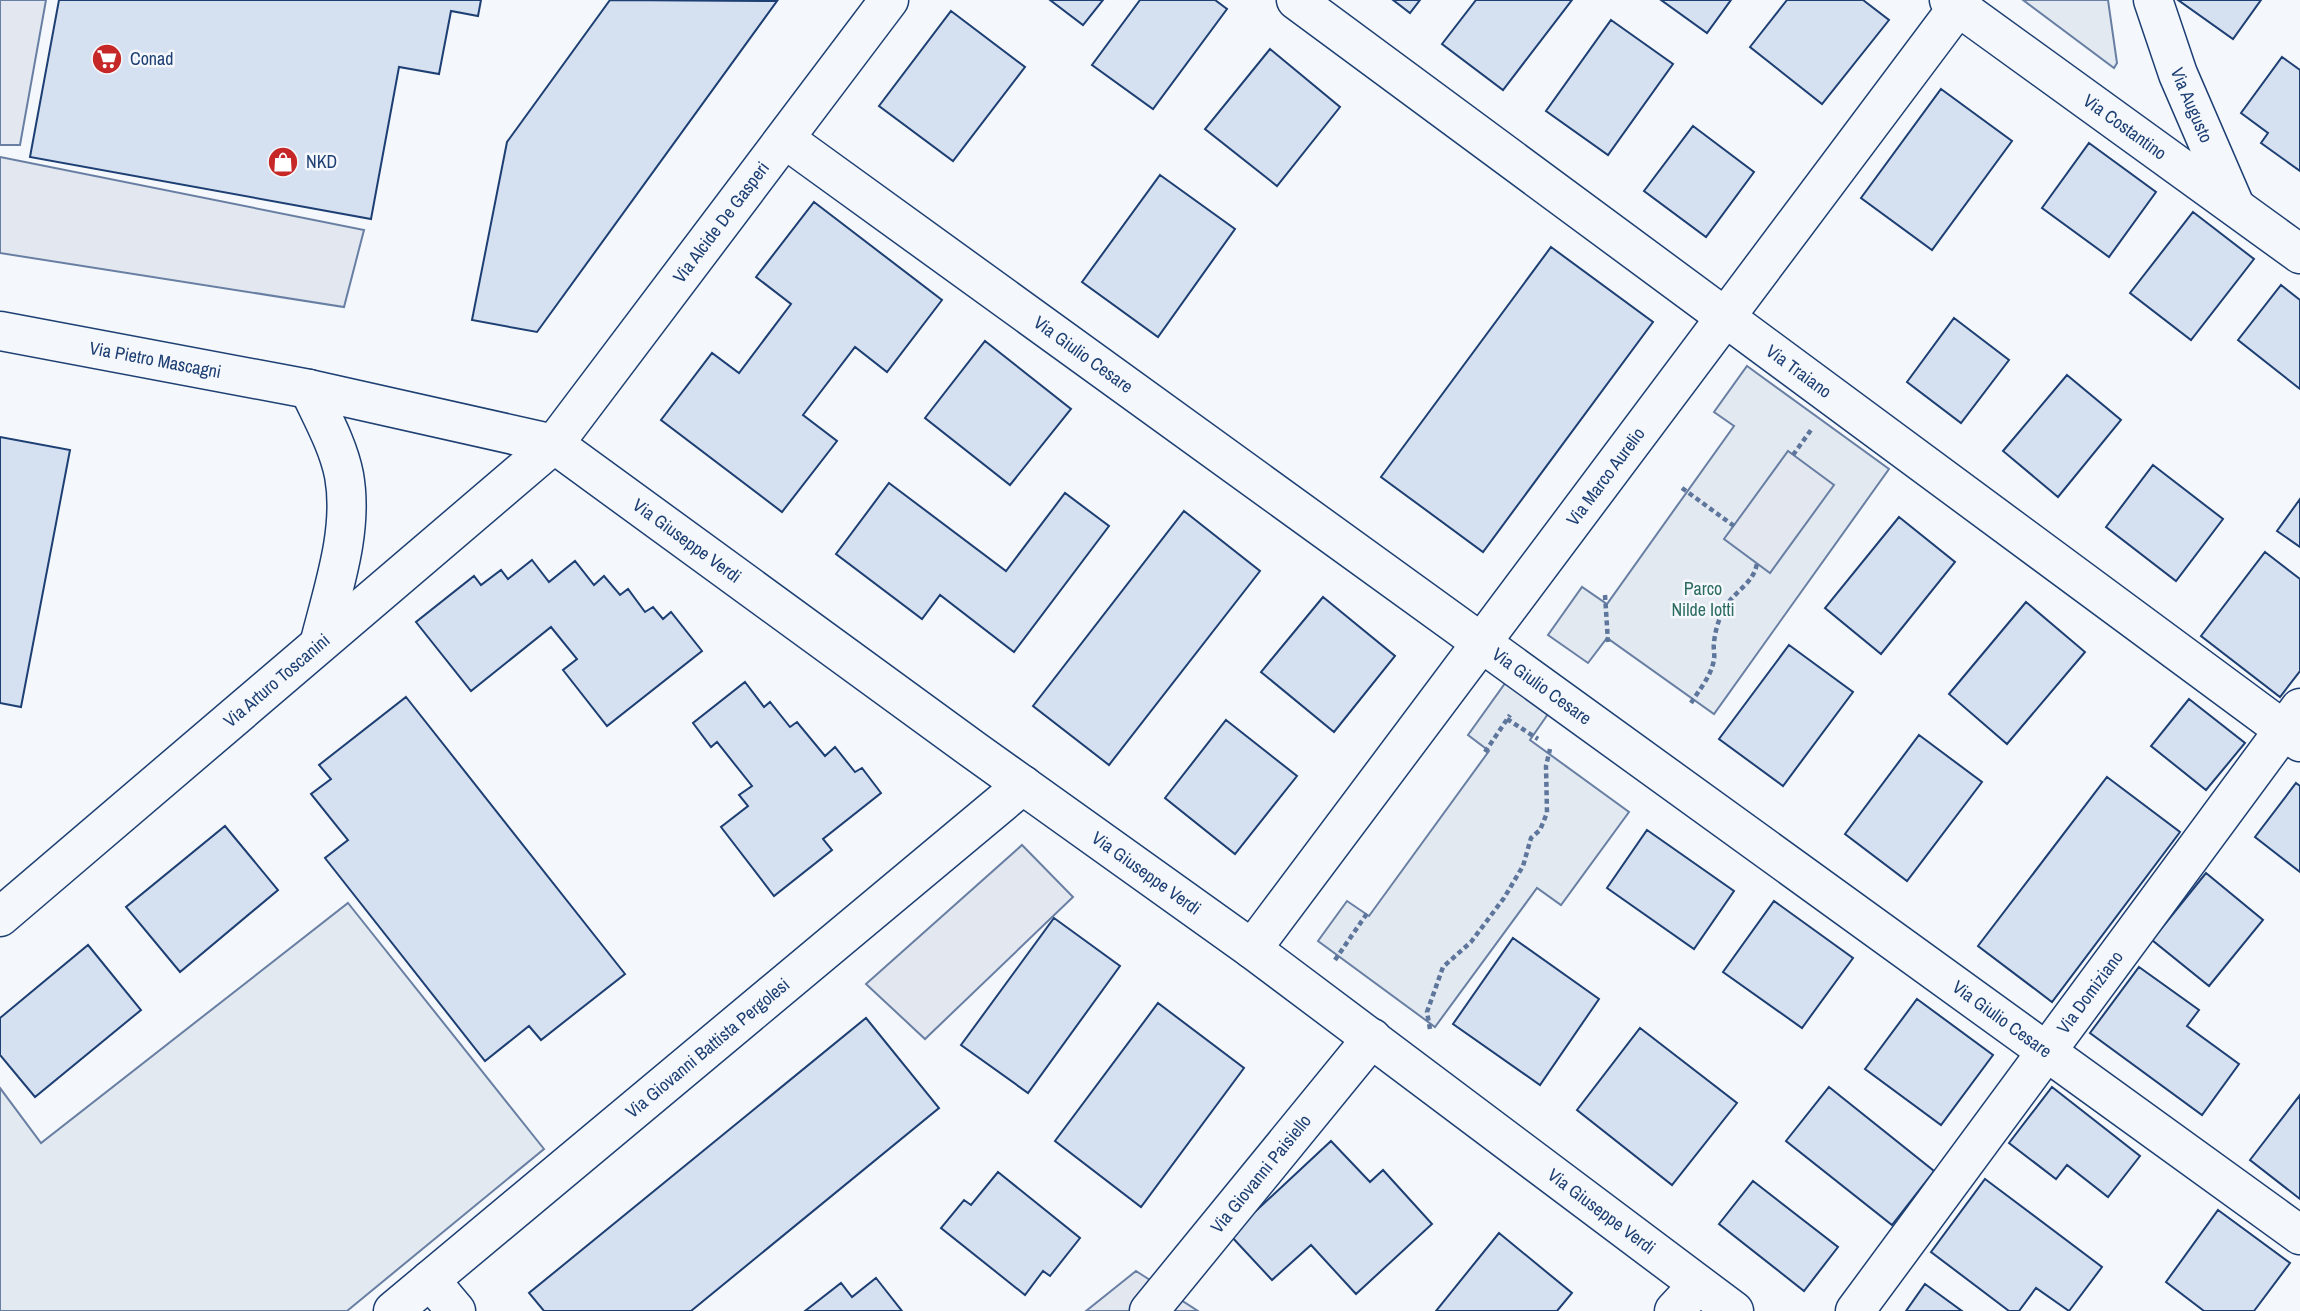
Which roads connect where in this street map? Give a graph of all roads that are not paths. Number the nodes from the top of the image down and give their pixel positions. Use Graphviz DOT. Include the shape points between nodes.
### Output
graph roads {
  1 [pos="889,0"];
  2 [pos="1296,0"];
  3 [pos="2153,0"];
  4 [pos="1957,2"];
  5 [pos="785,139"];
  6 [pos="2236,208"];
  7 [pos="2300,254"];
  8 [pos="1725,317"];
  9 [pos="0,331"];
  10 [pos="309,389"];
  11 [pos="554,443"];
  12 [pos="320,641"];
  13 [pos="1482,643"];
  14 [pos="2295,726"];
  15 [pos="1023,785"];
  16 [pos="0,917"];
  17 [pos="1252,948"];
  18 [pos="1372,1038"];
  19 [pos="2046,1052"];
  20 [pos="2300,1236"];
  21 [pos="430,1280"];
  22 [pos="1686,1298"];
  23 [pos="393,1311"];
  24 [pos="456,1311"];
  25 [pos="1149,1311"];
  26 [pos="1734,1311"];
  27 [pos="1855,1311"];
  1 -- 5 [label="street, Via Alcide De Gasperi"];
  2 -- 8 [label="street, Via Traiano"];
  3 -- 6 [label="street, Via Augusto" via="2178,74"];
  4 -- 6 [label="street, Via Costantino"];
  4 -- 8 [label="street, Via Marco Aurelio"];
  5 -- 11 [label="street, Via Alcide De Gasperi"];
  5 -- 13 [label="street, Via Giulio Cesare"];
  6 -- 7 [label="street, Via Costantino"];
  8 -- 13 [label="street, Via Marco Aurelio"];
  8 -- 14 [label="street, Via Traiano"];
  9 -- 10 [label="street, Via Pietro Mascagni"];
  10 -- 11 [label="street, Via Pietro Mascagni"];
  10 -- 12 [label="street" via="344,473 346,500 340,555"];
  11 -- 12 [label="street, Via Arturo Toscanini"];
  11 -- 15 [label="street, Via Giuseppe Verdi"];
  12 -- 16 [label="street, Via Arturo Toscanini"];
  13 -- 17 [label="street, Via Marco Aurelio"];
  13 -- 19 [label="street, Via Giulio Cesare"];
  14 -- 19 [label="street, Via Domiziano"];
  15 -- 17 [label="street, Via Giuseppe Verdi"];
  15 -- 21 [label="street, Via Giovanni Battista Pergolesi"];
  17 -- 18 [label="street, Via Giuseppe Verdi"];
  18 -- 22 [label="street, Via Giuseppe Verdi"];
  18 -- 25 [label="street, Via Giovanni Paisiello"];
  19 -- 20 [label="street, Via Giulio Cesare"];
  19 -- 27 [label="street, Via Domiziano"];
  21 -- 23 [label="street, Via Giovanni Battista Pergolesi"];
  21 -- 24 [label="street"];
  22 -- 26 [label="street, Via Giuseppe Verdi"];
}
